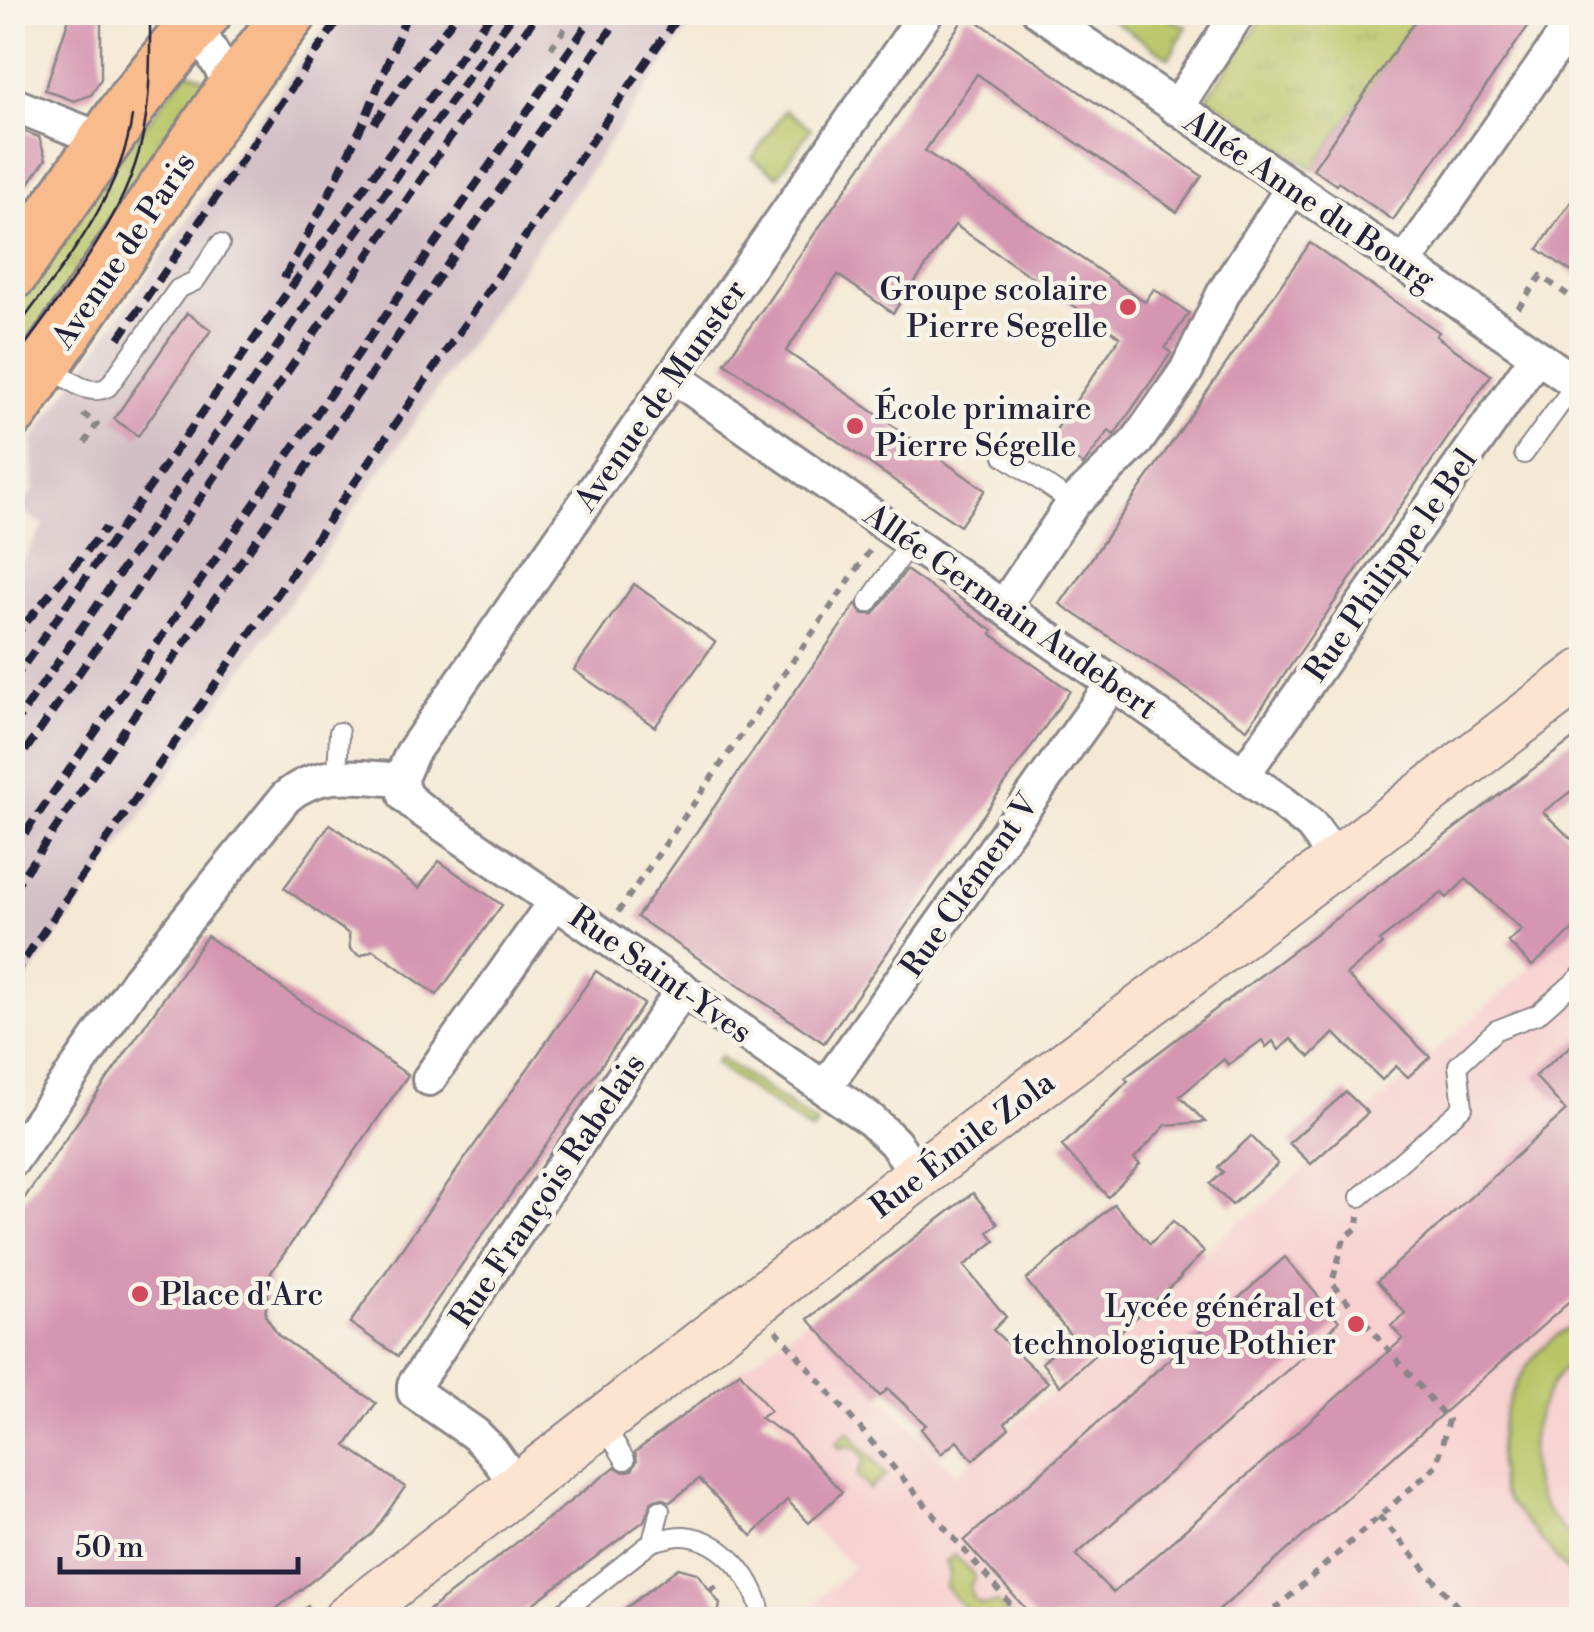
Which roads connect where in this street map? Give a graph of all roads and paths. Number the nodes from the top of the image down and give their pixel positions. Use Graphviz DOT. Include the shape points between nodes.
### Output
graph roads {
  1 [pos="290,12"];
  2 [pos="928,12"];
  3 [pos="1039,12"];
  4 [pos="1239,12"];
  5 [pos="1580,12"];
  6 [pos="197,16"];
  7 [pos="568,24"];
  8 [pos="551,48"];
  9 [pos="233,89"];
  10 [pos="12,104"];
  11 [pos="1176,108"];
  12 [pos="101,145"];
  13 [pos="1292,188"];
  14 [pos="220,244"];
  15 [pos="1404,264"];
  16 [pos="12,273"];
  17 [pos="1582,305"];
  18 [pos="1517,308"];
  19 [pos="1537,356"];
  20 [pos="46,363"];
  21 [pos="672,376"];
  22 [pos="1579,385"];
  23 [pos="12,411"];
  24 [pos="90,418"];
  25 [pos="85,443"];
  26 [pos="1524,454"];
  27 [pos="1004,456"];
  28 [pos="1073,503"];
  29 [pos="911,541"];
  30 [pos="872,547"];
  31 [pos="868,604"];
  32 [pos="1004,606"];
  33 [pos="1582,674"];
  34 [pos="1113,683"];
  35 [pos="340,732"];
  36 [pos="1244,775"];
  37 [pos="337,777"];
  38 [pos="400,780"];
  39 [pos="1337,860"];
  40 [pos="555,902"];
  41 [pos="603,934"];
  42 [pos="1582,974"];
  43 [pos="683,989"];
  44 [pos="429,1079"];
  45 [pos="825,1087"];
  46 [pos="12,1161"];
  47 [pos="919,1176"];
  48 [pos="1360,1196"];
  49 [pos="776,1328"];
  50 [pos="518,1487"];
  51 [pos="660,1510"];
  52 [pos="1379,1516"];
  53 [pos="652,1542"];
  54 [pos="347,1620"];
  55 [pos="554,1620"];
  56 [pos="762,1620"];
  57 [pos="1024,1620"];
  58 [pos="1263,1620"];
  59 [pos="1469,1620"];
  1 -- 9 [label="main road, Avenue de Paris"];
  2 -- 21 [label="street, Avenue de Munster"];
  3 -- 11 [label="street, Allée Anne du Bourg"];
  4 -- 11 [label="street"];
  5 -- 15 [label="street"];
  6 -- 9 [label="street"];
  6 -- 12 [label="main road"];
  7 -- 8 [label="path"];
  9 -- 20 [label="main road, Avenue de Paris"];
  10 -- 12 [label="street"];
  11 -- 13 [label="street, Allée Anne du Bourg"];
  12 -- 16 [label="main road"];
  13 -- 15 [label="street, Allée Anne du Bourg"];
  13 -- 28 [label="street" via="1224,292 1186,371 1137,441"];
  14 -- 20 [label="lane" via="195,281 178,289 108,387 87,391"];
  15 -- 19 [label="street, Allée Anne du Bourg"];
  17 -- 18 [label="path" via="1541,276"];
  19 -- 22 [label="street, Allée Anne du Bourg"];
  19 -- 36 [label="street, Rue Philippe le Bel"];
  20 -- 23 [label="main road, Avenue de Paris"];
  21 -- 29 [label="street, Allée Germain Audebert"];
  21 -- 38 [label="street, Avenue de Munster" via="412,752"];
  22 -- 26 [label="lane"];
  24 -- 25 [label="path" via="98,424"];
  27 -- 28 [label="lane"];
  28 -- 32 [label="street"];
  29 -- 31 [label="lane"];
  29 -- 32 [label="street, Allée Germain Audebert"];
  30 -- 41 [label="path"];
  32 -- 34 [label="street, Allée Germain Audebert"];
  33 -- 39 [label="street, Rue Émile Zola"];
  34 -- 36 [label="street, Allée Germain Audebert"];
  34 -- 45 [label="street, Rue Clément V"];
  35 -- 37 [label="lane"];
  36 -- 39 [label="street, Allée Germain Audebert" via="1311,825"];
  37 -- 38 [label="street"];
  37 -- 46 [label="street" via="299,786 286,797 138,980"];
  38 -- 40 [label="street, Rue Saint-Yves" via="405,796 420,808"];
  39 -- 47 [label="street, Rue Émile Zola"];
  40 -- 41 [label="street, Rue Saint-Yves"];
  40 -- 44 [label="street"];
  41 -- 43 [label="street, Rue Saint-Yves"];
  42 -- 48 [label="lane" via="1538,1014 1496,1030 1458,1065 1463,1107"];
  43 -- 45 [label="street, Rue Saint-Yves"];
  43 -- 50 [label="street, Rue François Rabelais" via="414,1385 414,1392 475,1434"];
  45 -- 47 [label="street, Rue Saint-Yves" via="871,1120"];
  47 -- 50 [label="street, Rue Émile Zola" via="613,1440"];
  48 -- 52 [label="path" via="1358,1227 1344,1239 1332,1283 1448,1420 1437,1465"];
  49 -- 57 [label="path"];
  50 -- 54 [label="street, Rue Émile Zola"];
  51 -- 53 [label="lane"];
  52 -- 58 [label="path"];
  52 -- 59 [label="path"];
  53 -- 55 [label="lane"];
  53 -- 56 [label="lane" via="686,1536 719,1547 758,1597"];
}
